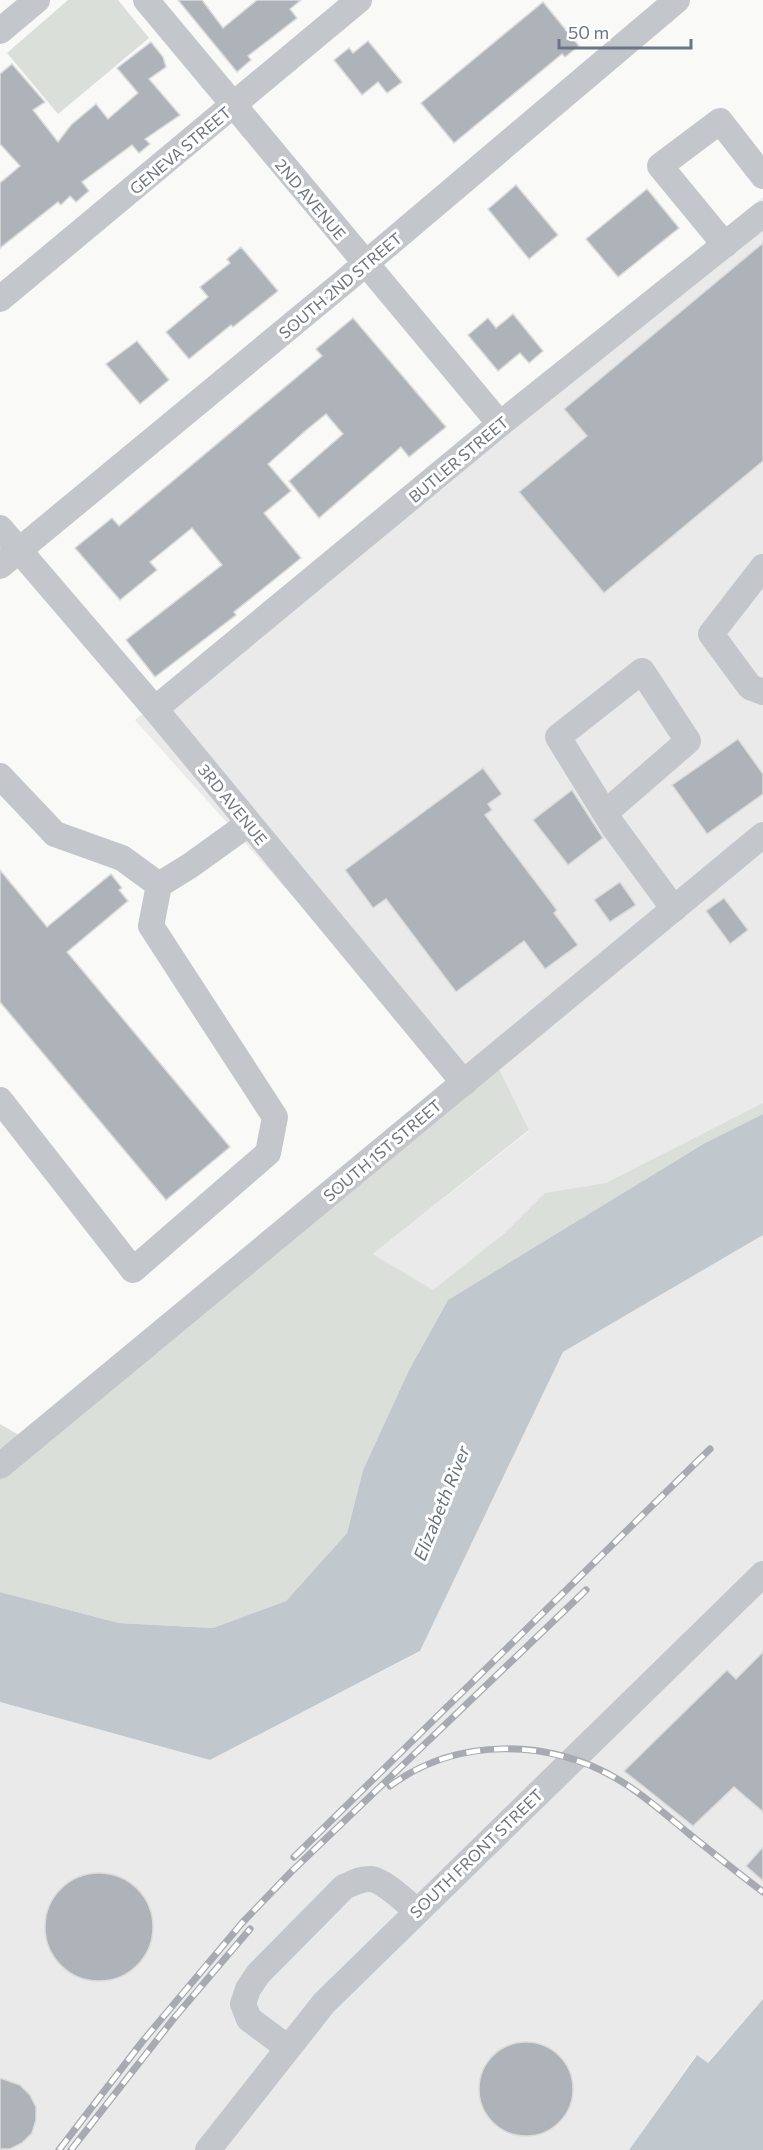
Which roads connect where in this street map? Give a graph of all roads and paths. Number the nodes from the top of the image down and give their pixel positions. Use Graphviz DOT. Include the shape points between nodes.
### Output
graph roads {
  1 [pos="37,0"];
  2 [pos="146,0"];
  3 [pos="359,0"];
  4 [pos="677,0"];
  5 [pos="0,31"];
  6 [pos="233,106"];
  7 [pos="763,176"];
  8 [pos="763,213"];
  9 [pos="725,245"];
  10 [pos="366,264"];
  11 [pos="0,299"];
  12 [pos="500,424"];
  13 [pos="0,528"];
  14 [pos="9,558"];
  15 [pos="763,567"];
  16 [pos="763,692"];
  17 [pos="155,709"];
  18 [pos="0,776"];
  19 [pos="605,813"];
  20 [pos="248,824"];
  21 [pos="763,835"];
  22 [pos="159,885"];
  23 [pos="674,909"];
  24 [pos="464,1083"];
  25 [pos="0,1100"];
  26 [pos="0,1466"];
  27 [pos="763,1574"];
  28 [pos="417,1911"];
  29 [pos="288,2048"];
  30 [pos="208,2150"];
  1 -- 5 [label="street"];
  2 -- 6 [label="street, 2ND AVENUE"];
  3 -- 6 [label="street, GENEVA STREET"];
  4 -- 10 [label="street, SOUTH 2ND STREET"];
  6 -- 10 [label="street, 2ND AVENUE"];
  6 -- 11 [label="street, GENEVA STREET"];
  7 -- 9 [label="street" via="720,121 660,166"];
  8 -- 9 [label="street, BUTLER STREET"];
  9 -- 12 [label="street, BUTLER STREET"];
  10 -- 12 [label="street, 2ND AVENUE"];
  10 -- 14 [label="street, SOUTH 2ND STREET"];
  12 -- 17 [label="street, BUTLER STREET"];
  13 -- 14 [label="street, 3RD AVENUE"];
  14 -- 17 [label="street, 3RD AVENUE"];
  15 -- 16 [label="street" via="711,634 750,687"];
  17 -- 20 [label="street, 3RD AVENUE"];
  18 -- 22 [label="street" via="55,834 122,858"];
  19 -- 19 [label="street" via="688,741 642,671 558,737"];
  19 -- 23 [label="street"];
  20 -- 22 [label="street"];
  20 -- 24 [label="street, 3RD AVENUE"];
  21 -- 23 [label="street, SOUTH 1ST STREET"];
  22 -- 25 [label="street" via="151,926 275,1117 268,1153 133,1270"];
  23 -- 24 [label="street, SOUTH 1ST STREET"];
  24 -- 26 [label="street, SOUTH 1ST STREET"];
  27 -- 28 [label="street, SOUTH FRONT STREET"];
  28 -- 29 [label="street, SOUTH FRONT STREET" via="324,2003"];
  28 -- 29 [label="street" via="372,1879 358,1881 344,1887 258,1974 243,2004 249,2019"];
  29 -- 30 [label="street, SOUTH FRONT STREET"];
}
